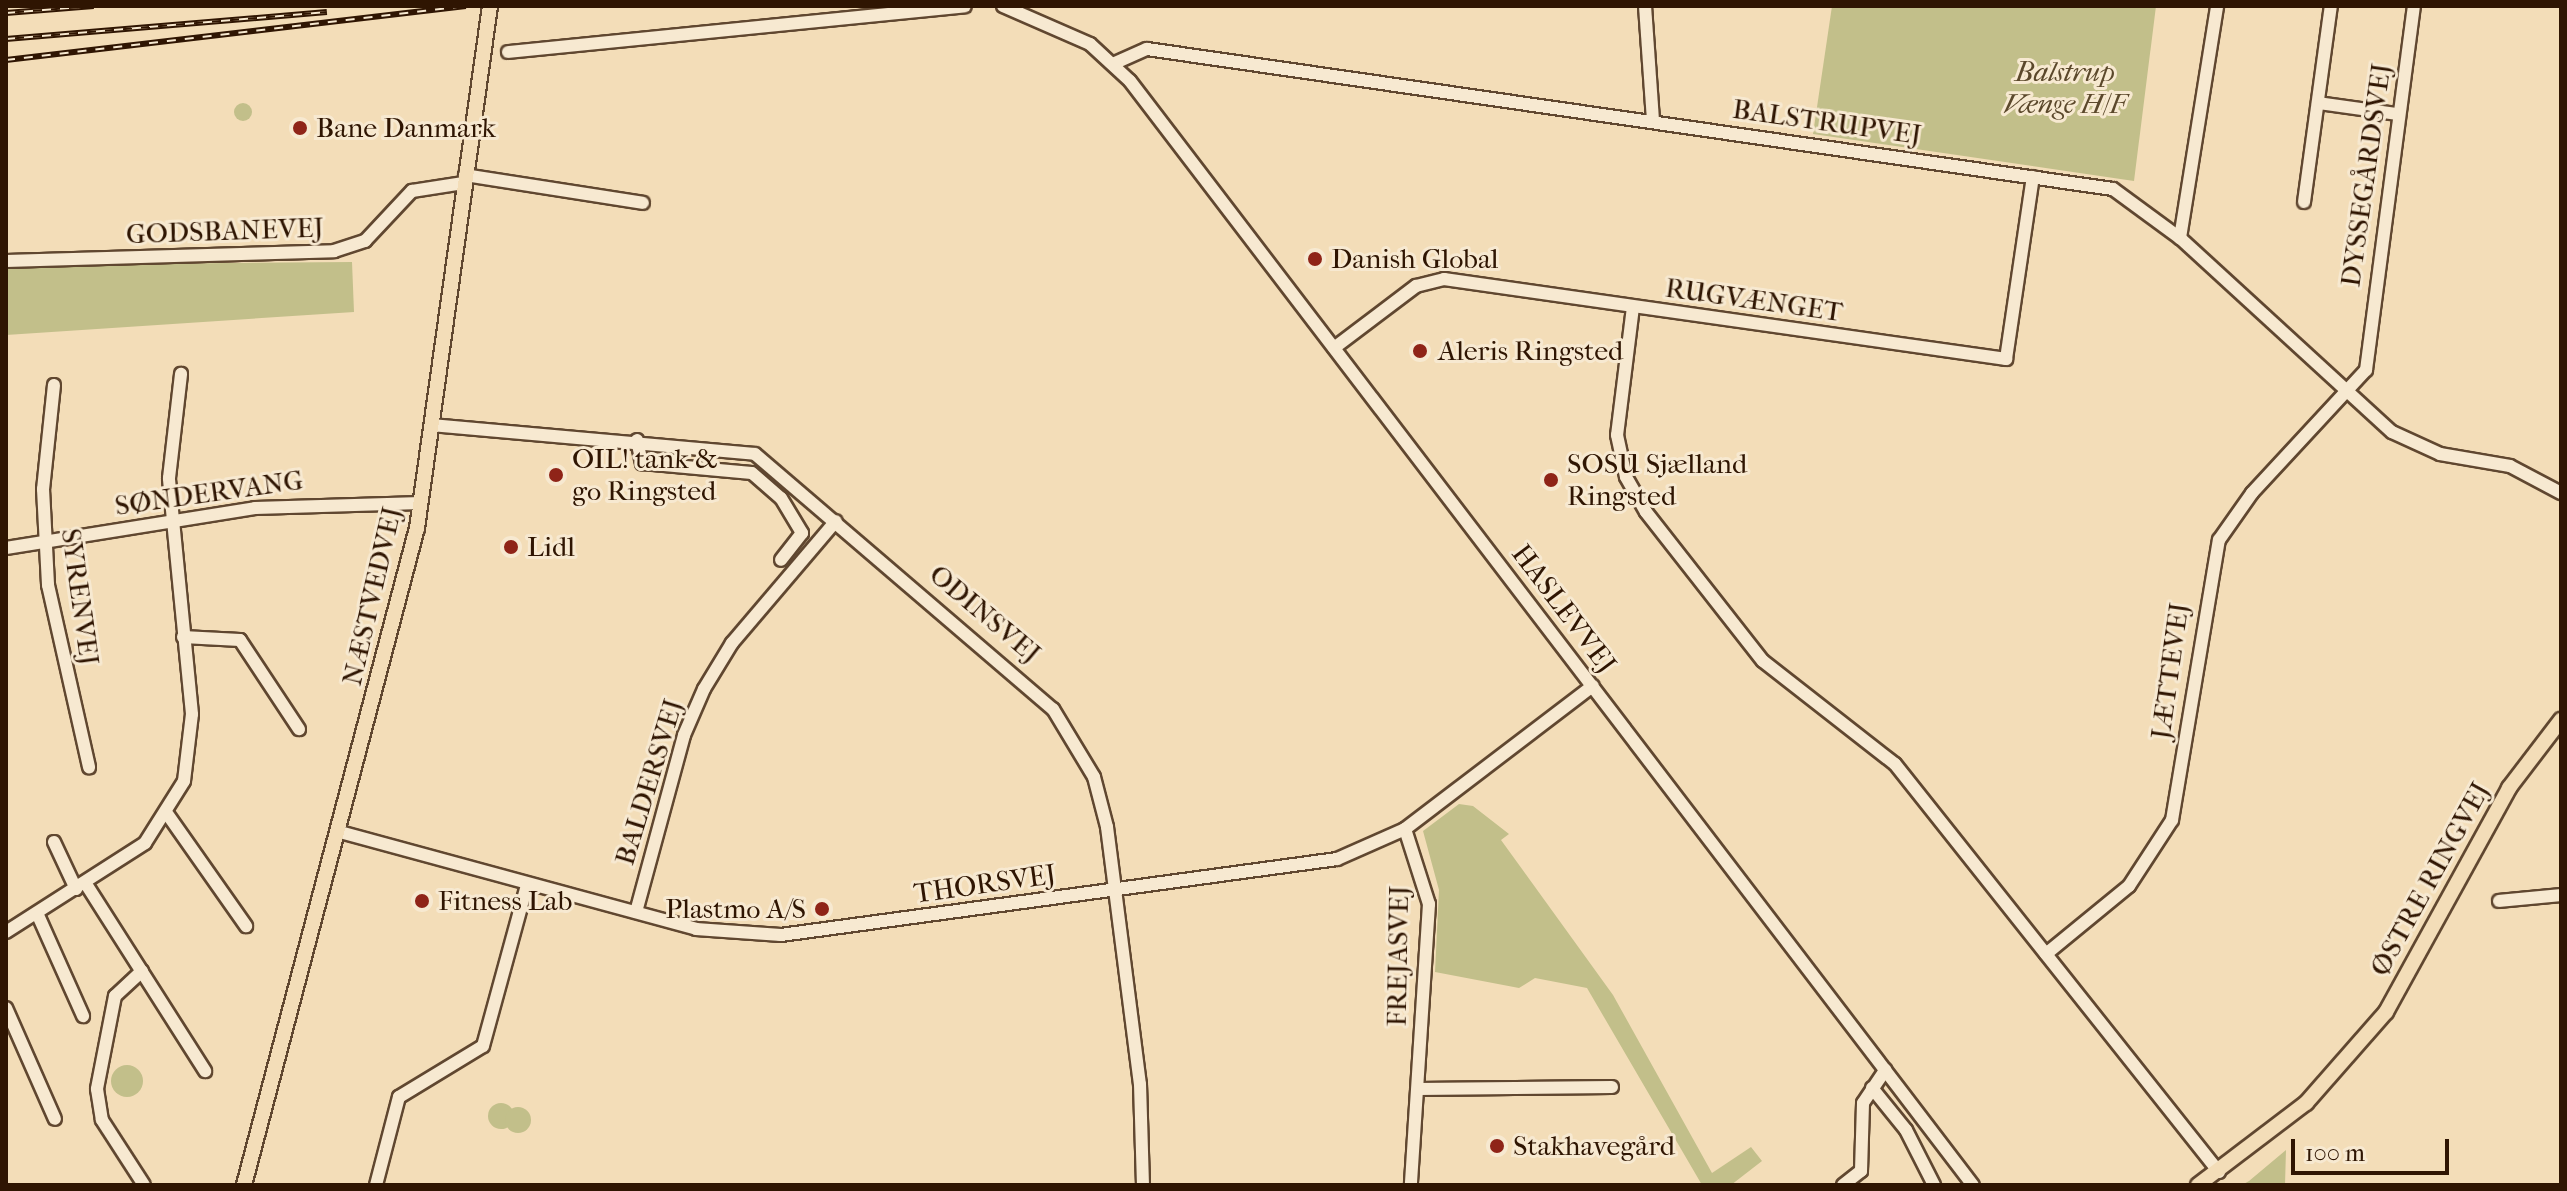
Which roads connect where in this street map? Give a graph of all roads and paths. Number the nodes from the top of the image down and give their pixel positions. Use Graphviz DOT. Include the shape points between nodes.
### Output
graph roads {
  1 [pos="490,6"];
  2 [pos="965,6"];
  3 [pos="1003,6"];
  4 [pos="1645,6"];
  5 [pos="2217,6"];
  6 [pos="2331,6"];
  7 [pos="2414,6"];
  8 [pos="508,52"];
  9 [pos="1115,63"];
  10 [pos="2318,103"];
  11 [pos="2397,114"];
  12 [pos="1653,121"];
  13 [pos="2033,177"];
  14 [pos="464,179"];
  15 [pos="2304,202"];
  16 [pos="643,203"];
  17 [pos="2180,238"];
  18 [pos="8,257"];
  19 [pos="1633,307"];
  20 [pos="1334,348"];
  21 [pos="181,374"];
  22 [pos="54,385"];
  23 [pos="2350,393"];
  24 [pos="431,425"];
  25 [pos="637,440"];
  26 [pos="781,476"];
  27 [pos="771,489"];
  28 [pos="2561,493"];
  29 [pos="421,503"];
  30 [pos="836,521"];
  31 [pos="170,522"];
  32 [pos="45,542"];
  33 [pos="6,548"];
  34 [pos="781,560"];
  35 [pos="183,637"];
  36 [pos="1593,686"];
  37 [pos="2561,720"];
  38 [pos="299,729"];
  39 [pos="89,767"];
  40 [pos="168,815"];
  41 [pos="1405,829"];
  42 [pos="340,832"];
  43 [pos="54,842"];
  44 [pos="527,885"];
  45 [pos="81,886"];
  46 [pos="1115,891"];
  47 [pos="2561,895"];
  48 [pos="2499,901"];
  49 [pos="636,912"];
  50 [pos="37,913"];
  51 [pos="246,926"];
  52 [pos="6,932"];
  53 [pos="2046,954"];
  54 [pos="142,971"];
  55 [pos="6,1008"];
  56 [pos="83,1016"];
  57 [pos="1885,1070"];
  58 [pos="205,1071"];
  59 [pos="1612,1087"];
  60 [pos="1872,1088"];
  61 [pos="1418,1089"];
  62 [pos="55,1119"];
  63 [pos="2219,1172"];
  64 [pos="144,1185"];
  65 [pos="244,1185"];
  66 [pos="376,1185"];
  67 [pos="1143,1185"];
  68 [pos="1411,1185"];
  69 [pos="1843,1185"];
  70 [pos="1934,1185"];
  71 [pos="1973,1185"];
  72 [pos="2198,1185"];
  1 -- 14 [label="main road, NÆSTVEDVEJ"];
  2 -- 8 [label="street"];
  3 -- 9 [label="street" via="1063,29"];
  4 -- 12 [label="street"];
  5 -- 17 [label="street"];
  6 -- 10 [label="street"];
  7 -- 11 [label="street, DYSSEGÅRDSVEJ"];
  9 -- 12 [label="street, BALSTRUPVEJ" via="1147,49"];
  9 -- 20 [label="street, HASLEVVEJ"];
  10 -- 11 [label="street"];
  10 -- 15 [label="street"];
  11 -- 23 [label="street, DYSSEGÅRDSVEJ" via="2374,270 2373,349"];
  12 -- 13 [label="street, BALSTRUPVEJ"];
  13 -- 17 [label="street, BALSTRUPVEJ" via="2113,189"];
  13 -- 19 [label="street, RUGVÆNGET" via="2006,359"];
  14 -- 16 [label="street, GODSBANEVEJ"];
  14 -- 18 [label="street, GODSBANEVEJ" via="412,191 365,241 334,251"];
  14 -- 24 [label="main road, NÆSTVEDVEJ"];
  17 -- 23 [label="street, BALSTRUPVEJ"];
  19 -- 20 [label="street, RUGVÆNGET" via="1429,280"];
  19 -- 53 [label="street" via="1616,424 1636,496 1763,661 1870,739"];
  20 -- 36 [label="street, HASLEVVEJ"];
  21 -- 31 [label="street"];
  22 -- 32 [label="street, SYRENVEJ"];
  23 -- 28 [label="street, BALSTRUPVEJ" via="2413,445 2510,466"];
  23 -- 53 [label="street, JÆTTEVEJ" via="2252,493 2219,540 2172,820 2129,886"];
  24 -- 25 [label="street, ODINSVEJ"];
  24 -- 29 [label="main road, NÆSTVEDVEJ"];
  25 -- 26 [label="street, ODINSVEJ" via="736,448"];
  25 -- 27 [label="street" via="642,463 752,473"];
  26 -- 27 [label="street"];
  26 -- 30 [label="street, ODINSVEJ"];
  27 -- 34 [label="street" via="802,533"];
  29 -- 31 [label="street, SØNDERVANG" via="310,502"];
  29 -- 42 [label="main road, NÆSTVEDVEJ"];
  30 -- 46 [label="street, ODINSVEJ" via="1053,709 1094,777"];
  30 -- 49 [label="street, BALDERSVEJ" via="732,643 704,689 684,735"];
  31 -- 32 [label="street, SØNDERVANG"];
  31 -- 35 [label="street"];
  32 -- 33 [label="street, SØNDERVANG"];
  32 -- 39 [label="street, SYRENVEJ" via="61,657"];
  35 -- 38 [label="street" via="240,640"];
  35 -- 40 [label="street" via="192,738"];
  36 -- 41 [label="street, THORSVEJ"];
  36 -- 57 [label="street, HASLEVVEJ"];
  37 -- 63 [label="main road, ØSTRE RINGVEJ" via="2509,788 2386,1012 2306,1103"];
  40 -- 45 [label="street" via="145,843"];
  40 -- 51 [label="street"];
  41 -- 46 [label="street, THORSVEJ" via="1337,859"];
  41 -- 61 [label="street, FREJASVEJ" via="1429,904"];
  42 -- 44 [label="street, THORSVEJ"];
  42 -- 65 [label="main road, NÆSTVEDVEJ"];
  43 -- 45 [label="street"];
  44 -- 49 [label="street, THORSVEJ"];
  44 -- 66 [label="street" via="483,1046 399,1097"];
  45 -- 50 [label="street"];
  45 -- 54 [label="street"];
  46 -- 49 [label="street, THORSVEJ" via="781,935 726,934"];
  46 -- 67 [label="street, ODINSVEJ" via="1140,1084"];
  47 -- 48 [label="street"];
  50 -- 52 [label="street"];
  50 -- 56 [label="street"];
  53 -- 63 [label="street"];
  54 -- 58 [label="street"];
  54 -- 64 [label="street" via="115,996 97,1089 102,1120"];
  55 -- 62 [label="street"];
  57 -- 60 [label="street"];
  57 -- 71 [label="street, HASLEVVEJ"];
  59 -- 61 [label="street"];
  60 -- 69 [label="street" via="1863,1103 1861,1171"];
  60 -- 70 [label="street" via="1906,1130"];
  61 -- 68 [label="street, FREJASVEJ"];
  63 -- 72 [label="main road, ØSTRE RINGVEJ"];
}
